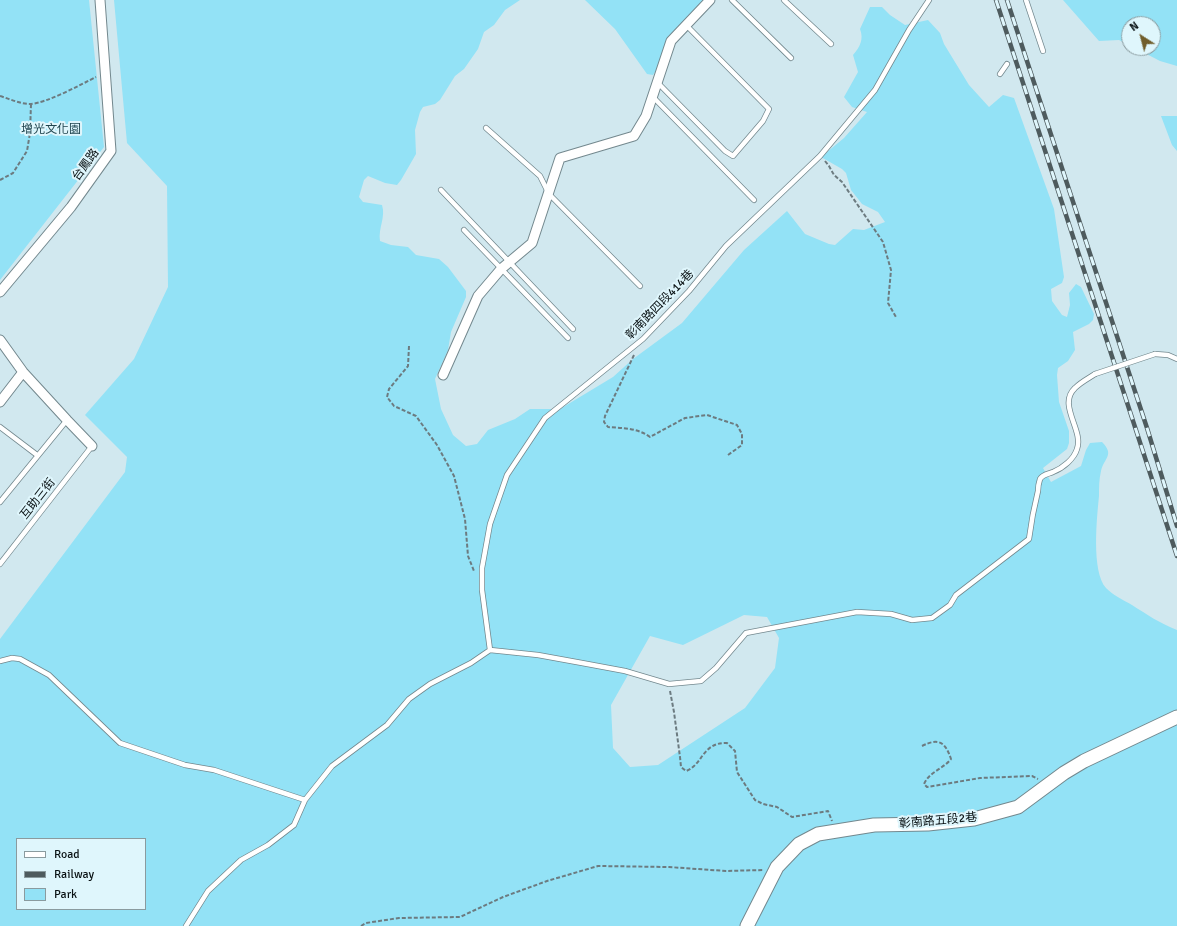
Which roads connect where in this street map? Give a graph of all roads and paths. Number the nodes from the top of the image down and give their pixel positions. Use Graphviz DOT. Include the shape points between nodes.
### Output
graph roads {
  1 [pos="100,0"];
  2 [pos="710,0"];
  3 [pos="732,0"];
  4 [pos="784,0"];
  5 [pos="929,0"];
  6 [pos="1026,0"];
  7 [pos="686,25"];
  8 [pos="831,44"];
  9 [pos="1043,51"];
  10 [pos="791,58"];
  11 [pos="1007,64"];
  12 [pos="105,73"];
  13 [pos="1000,74"];
  14 [pos="657,82"];
  15 [pos="0,96"];
  16 [pos="652,96"];
  17 [pos="31,104"];
  18 [pos="486,128"];
  19 [pos="820,156"];
  20 [pos="0,180"];
  21 [pos="441,190"];
  22 [pos="549,194"];
  23 [pos="754,200"];
  24 [pos="464,230"];
  25 [pos="509,261"];
  26 [pos="501,269"];
  27 [pos="640,286"];
  28 [pos="0,292"];
  29 [pos="896,317"];
  30 [pos="573,329"];
  31 [pos="568,338"];
  32 [pos="643,339"];
  33 [pos="0,340"];
  34 [pos="409,346"];
  35 [pos="1177,359"];
  36 [pos="24,372"];
  37 [pos="443,375"];
  38 [pos="0,402"];
  39 [pos="67,420"];
  40 [pos="0,426"];
  41 [pos="92,446"];
  42 [pos="37,455"];
  43 [pos="728,455"];
  44 [pos="0,502"];
  45 [pos="0,564"];
  46 [pos="482,590"];
  47 [pos="490,650"];
  48 [pos="0,660"];
  49 [pos="669,684"];
  50 [pos="1177,716"];
  51 [pos="922,746"];
  52 [pos="1049,784"];
  53 [pos="304,800"];
  54 [pos="837,831"];
  55 [pos="777,867"];
  56 [pos="186,926"];
  57 [pos="361,926"];
  58 [pos="747,926"];
  1 -- 12 [label="street, 台鳳路"];
  2 -- 7 [label="street"];
  3 -- 10 [label="lane"];
  4 -- 8 [label="lane"];
  5 -- 19 [label="lane, 彰南路四段414巷" via="875,90"];
  6 -- 9 [label="lane"];
  7 -- 14 [label="street" via="671,41"];
  7 -- 14 [label="lane" via="769,109 763,121 733,156"];
  11 -- 13 [label="lane"];
  12 -- 17 [label="path" via="51,98"];
  12 -- 28 [label="street, 台鳳路" via="111,151 71,207"];
  14 -- 16 [label="street"];
  15 -- 17 [label="path"];
  16 -- 22 [label="street" via="646,116 634,136 560,158"];
  16 -- 23 [label="lane"];
  17 -- 20 [label="path" via="27,151 13,173"];
  18 -- 22 [label="lane" via="540,176"];
  19 -- 29 [label="path" via="842,182 883,242 891,270 888,303"];
  19 -- 32 [label="lane, 彰南路四段414巷" via="726,246 689,291"];
  21 -- 25 [label="lane"];
  22 -- 25 [label="street" via="532,243"];
  22 -- 27 [label="lane"];
  24 -- 26 [label="lane"];
  25 -- 26 [label="street"];
  25 -- 30 [label="lane"];
  26 -- 31 [label="lane"];
  26 -- 37 [label="street" via="478,296"];
  32 -- 43 [label="path" via="604,422 608,427 644,432 650,437 685,418 707,415 737,425 740,429 742,445"];
  32 -- 46 [label="lane, 彰南路四段414巷" via="545,418 507,475 490,524 482,568"];
  33 -- 36 [label="street"];
  34 -- 46 [label="path" via="408,366 389,389 387,398 394,406 416,416 437,445 454,476 465,519 468,556"];
  35 -- 49 [label="lane, bridge" via="1155,354 1095,374 1074,388 1070,398 1070,411 1077,431 1077,451 1064,466 1040,478 1029,539 956,595 950,605 932,618 912,620 891,614 857,612 746,633 716,668 701,681"];
  36 -- 38 [label="street"];
  36 -- 39 [label="street"];
  39 -- 41 [label="street"];
  39 -- 42 [label="lane"];
  40 -- 42 [label="lane"];
  41 -- 45 [label="lane, 互助三街"];
  42 -- 44 [label="lane"];
  46 -- 47 [label="lane, 彰南路四段414巷"];
  47 -- 49 [label="lane" via="538,655 625,671"];
  47 -- 53 [label="lane" via="409,699 387,725 332,766"];
  48 -- 53 [label="lane" via="20,659 49,675 120,744 185,765 214,770"];
  49 -- 54 [label="path" via="680,757 682,767 686,771 718,743 727,743 735,751 737,772 755,800 777,807 792,817 828,811"];
  50 -- 52 [label="street, 彰南路五段2巷" via="1084,761"];
  51 -- 52 [label="path" via="932,741 942,743 951,759 925,780 924,784 927,787 980,778 1032,776"];
  52 -- 54 [label="street, 彰南路五段2巷" via="1018,807 974,819 928,824 874,825"];
  53 -- 56 [label="lane" via="294,826 241,860 208,891"];
  54 -- 55 [label="street, 彰南路五段2巷" via="818,834 799,844"];
  55 -- 57 [label="path" via="765,870 726,871 598,866 540,883 460,917 399,918"];
  55 -- 58 [label="street, 彰南路五段2巷"];
}
